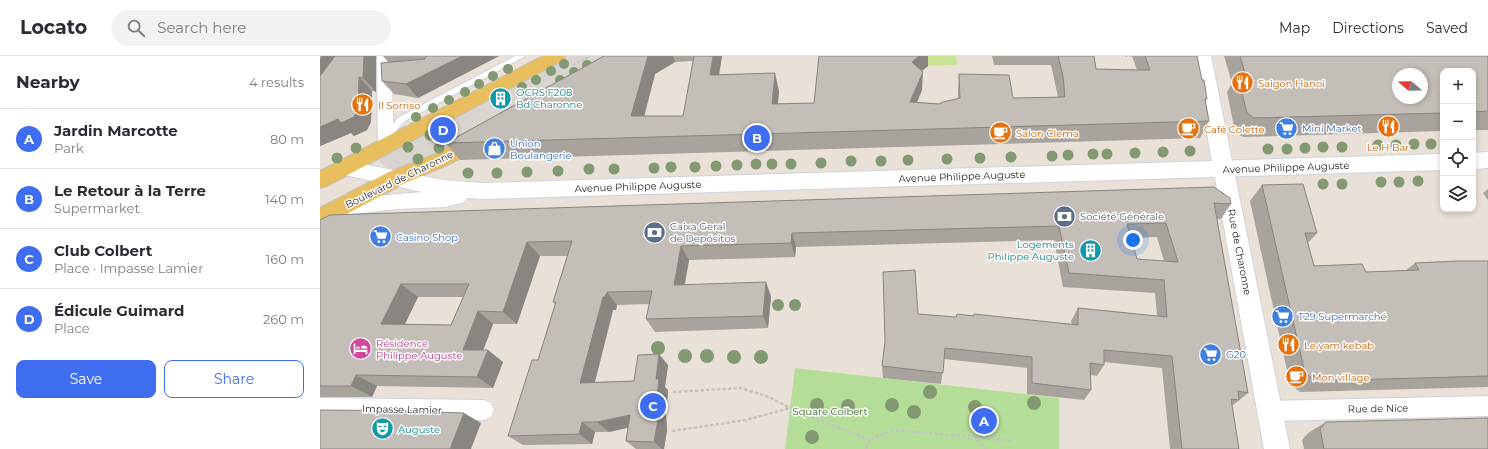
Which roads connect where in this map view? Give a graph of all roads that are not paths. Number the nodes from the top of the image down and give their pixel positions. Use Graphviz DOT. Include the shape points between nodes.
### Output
graph roads {
  1 [pos="384,56"];
  2 [pos="521,56"];
  3 [pos="557,56"];
  4 [pos="1202,56"];
  5 [pos="493,131"];
  6 [pos="385,142"];
  7 [pos="1488,160"];
  8 [pos="1476,161"];
  9 [pos="1440,162"];
  10 [pos="343,168"];
  11 [pos="1223,168"];
  12 [pos="396,178"];
  13 [pos="320,180"];
  14 [pos="482,191"];
  15 [pos="342,207"];
  16 [pos="320,218"];
  17 [pos="1488,406"];
  18 [pos="320,408"];
  19 [pos="484,410"];
  20 [pos="1269,411"];
  21 [pos="1276,449"];
  1 -- 6 [label="street" via="388,73"];
  2 -- 6 [label="lane" via="402,119"];
  3 -- 6 [label="main road"];
  4 -- 11 [label="main road, Rue de Charonne"];
  5 -- 12 [label="main road, Boulevard de Charonne" via="445,158"];
  6 -- 10 [label="main road"];
  7 -- 8 [label="main road"];
  9 -- 11 [label="main road, Avenue Philippe Auguste"];
  10 -- 12 [label="main road, Avenue Philippe Auguste"];
  10 -- 13 [label="main road"];
  11 -- 14 [label="main road, Avenue Philippe Auguste"];
  11 -- 20 [label="main road, Rue de Charonne"];
  12 -- 14 [label="main road, Avenue Philippe Auguste" via="443,188"];
  12 -- 15 [label="main road, Boulevard de Charonne"];
  14 -- 15 [label="main road, Avenue Philippe Auguste" via="444,199"];
  15 -- 16 [label="main road, Boulevard de Charonne"];
  17 -- 20 [label="street, Rue de Nice"];
  18 -- 19 [label="street, Impasse Lamier"];
  20 -- 21 [label="main road, Rue de Charonne"];
}
